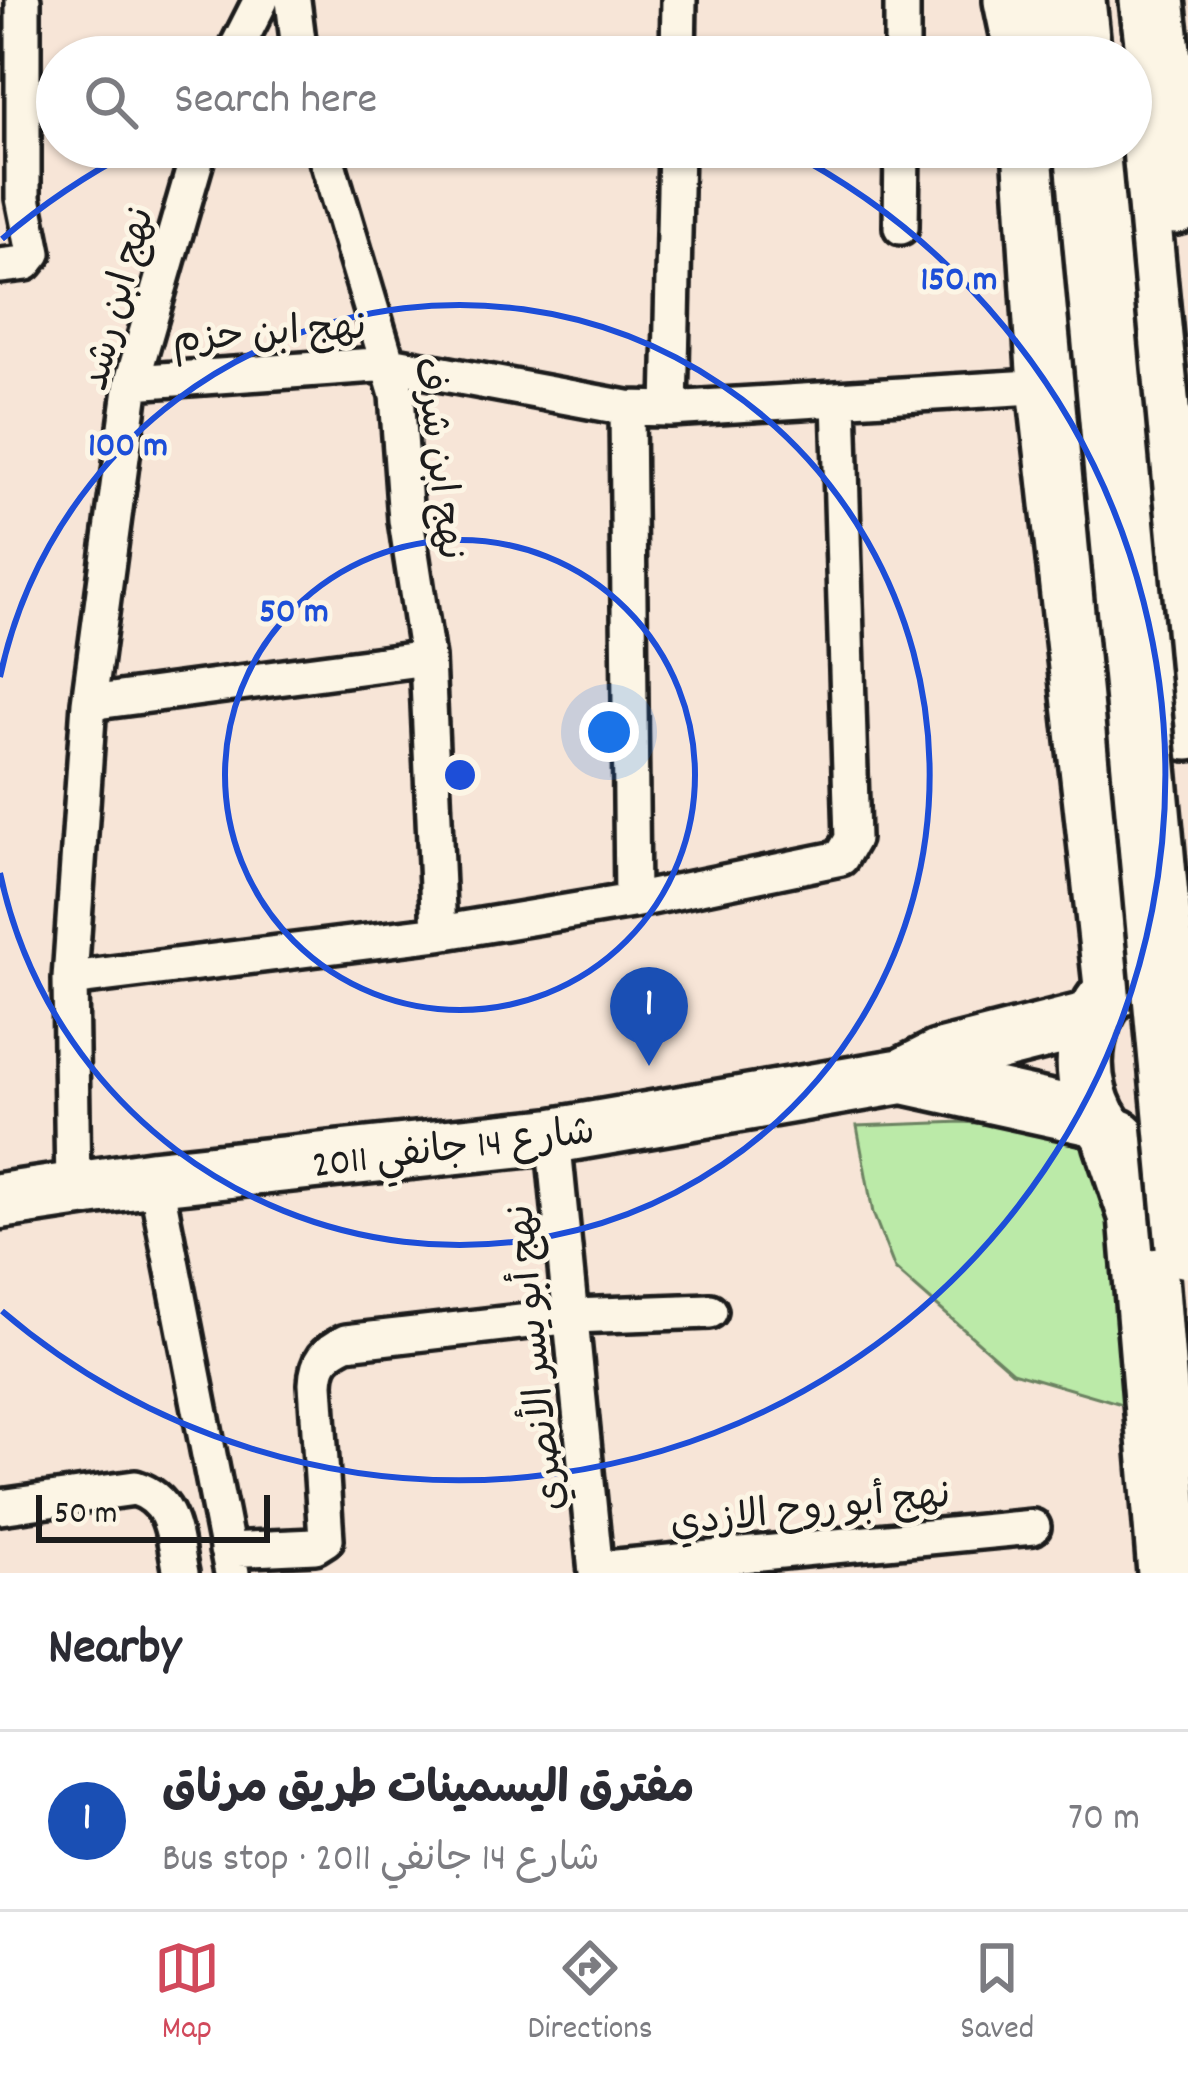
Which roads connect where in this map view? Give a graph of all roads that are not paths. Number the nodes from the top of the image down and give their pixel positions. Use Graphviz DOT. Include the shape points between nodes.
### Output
graph roads {
  1 [pos="24,0"];
  2 [pos="261,0"];
  3 [pos="293,0"];
  4 [pos="679,0"];
  5 [pos="902,0"];
  6 [pos="1016,0"];
  7 [pos="1072,0"];
  8 [pos="1116,0"];
  9 [pos="1152,0"];
  10 [pos="0,1"];
  11 [pos="243,36"];
  12 [pos="297,36"];
  13 [pos="678,36"];
  14 [pos="902,36"];
  15 [pos="1024,36"];
  16 [pos="1076,36"];
  17 [pos="1120,36"];
  18 [pos="194,168"];
  19 [pos="330,168"];
  20 [pos="676,168"];
  21 [pos="902,168"];
  22 [pos="1036,168"];
  23 [pos="1089,168"];
  24 [pos="1134,168"];
  25 [pos="902,226"];
  26 [pos="13,264"];
  27 [pos="1188,317"];
  28 [pos="391,364"];
  29 [pos="132,382"];
  30 [pos="1050,386"];
  31 [pos="839,400"];
  32 [pos="627,408"];
  33 [pos="670,409"];
  34 [pos="427,658"];
  35 [pos="89,703"];
  36 [pos="1188,728"];
  37 [pos="632,901"];
  38 [pos="440,933"];
  39 [pos="1188,956"];
  40 [pos="70,979"];
  41 [pos="1104,1002"];
  42 [pos="903,1076"];
  43 [pos="1107,1130"];
  44 [pos="554,1136"];
  45 [pos="1188,1169"];
  46 [pos="155,1178"];
  47 [pos="73,1190"];
  48 [pos="0,1201"];
  49 [pos="1188,1246"];
  50 [pos="710,1312"];
  51 [pos="573,1316"];
  52 [pos="0,1507"];
  53 [pos="1033,1527"];
  54 [pos="229,1561"];
  55 [pos="596,1571"];
  56 [pos="181,1573"];
  57 [pos="1170,1573"];
  1 -- 10 [label="street"];
  1 -- 26 [label="street" via="23,198 34,253"];
  2 -- 11 [label="street"];
  3 -- 12 [label="street"];
  4 -- 13 [label="street"];
  5 -- 14 [label="street"];
  6 -- 15 [label="highway"];
  7 -- 16 [label="highway"];
  8 -- 17 [label="highway"];
  9 -- 27 [label="highway"];
  18 -- 29 [label="street, نهج ابن رشد"];
  19 -- 28 [label="street, نهج ابن شرف"];
  20 -- 33 [label="street"];
  21 -- 25 [label="street"];
  22 -- 30 [label="highway"];
  23 -- 49 [label="highway, bridge"];
  24 -- 36 [label="highway"];
  28 -- 29 [label="street, نهج ابن حزم"];
  28 -- 32 [label="street, نهج ابن حزم"];
  28 -- 34 [label="street, نهج ابن شرف"];
  29 -- 35 [label="street, نهج ابن رشد"];
  30 -- 31 [label="street, نهج ابن حزم"];
  30 -- 41 [label="highway"];
  31 -- 33 [label="street, نهج ابن حزم"];
  31 -- 37 [label="street" via="849,848 829,863"];
  32 -- 33 [label="street, نهج ابن حزم"];
  32 -- 37 [label="street"];
  34 -- 35 [label="street"];
  34 -- 38 [label="street, نهج ابن شرف"];
  35 -- 40 [label="street, نهج ابن رشد"];
  37 -- 38 [label="street"];
  38 -- 40 [label="street"];
  39 -- 41 [label="main road, شارع 14 جانفي 2011" via="1144,966"];
  40 -- 47 [label="street, نهج ابن رشد"];
  41 -- 42 [label="main road, شارع 14 جانفي 2011"];
  41 -- 43 [label="main road" via="1084,1052 1086,1087"];
  42 -- 43 [label="main road, شارع 14 جانفي 2011"];
  42 -- 44 [label="main road, شارع 14 جانفي 2011"];
  43 -- 45 [label="main road, شارع 14 جانفي 2011" via="1144,1160"];
  43 -- 57 [label="highway" via="1141,1215"];
  44 -- 46 [label="main road, شارع 14 جانفي 2011"];
  44 -- 51 [label="street, نهج أبو يسر الأنصري"];
  46 -- 47 [label="main road, شارع 14 جانفي 2011"];
  46 -- 54 [label="street"];
  47 -- 48 [label="main road, شارع 14 جانفي 2011"];
  50 -- 51 [label="street"];
  51 -- 54 [label="street" via="333,1348 316,1367 326,1539"];
  51 -- 55 [label="street, نهج أبو يسر الأنصري"];
  52 -- 56 [label="street" via="135,1488 155,1495 167,1508"];
  53 -- 55 [label="street, نهج أبو روح الازدي"];
}
